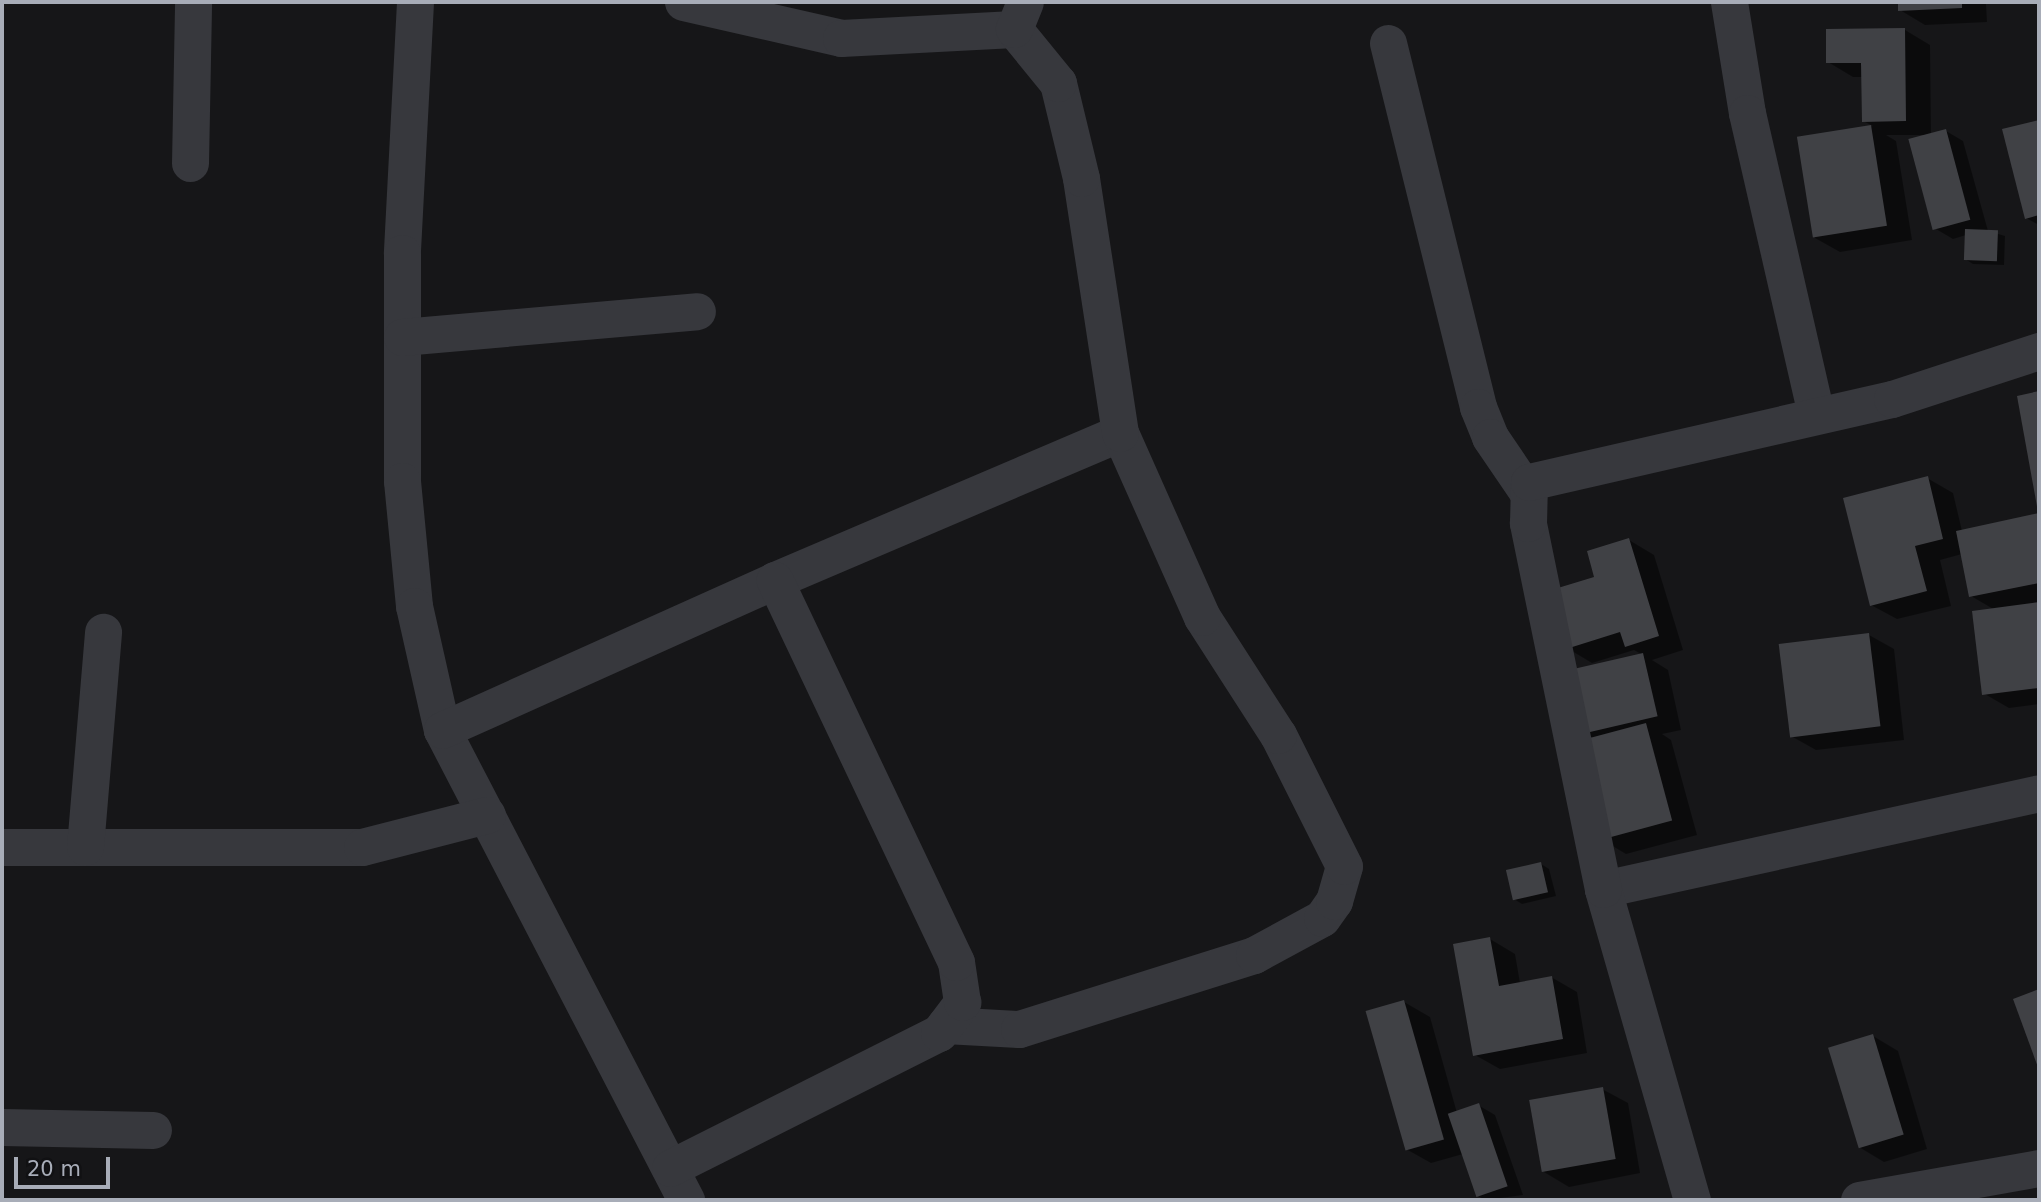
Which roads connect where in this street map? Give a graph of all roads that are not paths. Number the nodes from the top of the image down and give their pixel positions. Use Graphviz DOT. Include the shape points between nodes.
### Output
graph roads {
  1 [pos="193,2"];
  2 [pos="415,2"];
  3 [pos="683,2"];
  4 [pos="1729,2"];
  5 [pos="1019,15"];
  6 [pos="1388,43"];
  7 [pos="190,163"];
  8 [pos="697,311"];
  9 [pos="402,337"];
  10 [pos="2039,351"];
  11 [pos="1816,414"];
  12 [pos="1120,433"];
  13 [pos="1526,490"];
  14 [pos="775,580"];
  15 [pos="103,632"];
  16 [pos="442,730"];
  17 [pos="2039,793"];
  18 [pos="487,815"];
  19 [pos="2,847"];
  20 [pos="85,847"];
  21 [pos="1603,889"];
  22 [pos="945,1025"];
  23 [pos="2,1127"];
  24 [pos="153,1130"];
  25 [pos="670,1168"];
  26 [pos="2039,1168"];
  27 [pos="686,1200"];
  28 [pos="1692,1200"];
  29 [pos="1859,1200"];
  1 -- 7 [label="street"];
  2 -- 9 [label="street"];
  3 -- 5 [label="street" via="841,38"];
  4 -- 11 [label="street" via="1747,113"];
  5 -- 12 [label="street" via="1058,83 1086,204"];
  6 -- 13 [label="street" via="1478,407 1490,437"];
  8 -- 9 [label="street"];
  9 -- 16 [label="street" via="402,481 414,606"];
  10 -- 11 [label="street" via="1892,399"];
  11 -- 13 [label="street" via="1571,470 1529,482"];
  12 -- 14 [label="street"];
  12 -- 22 [label="street" via="1202,617 1278,735 1344,866 1340,886 1322,918 1254,955 1019,1029"];
  13 -- 21 [label="street" via="1528,523"];
  14 -- 16 [label="street"];
  14 -- 22 [label="street" via="956,962 962,1002"];
  15 -- 20 [label="street"];
  16 -- 18 [label="street"];
  17 -- 21 [label="street"];
  18 -- 20 [label="street" via="362,847"];
  18 -- 25 [label="street"];
  19 -- 20 [label="street"];
  21 -- 28 [label="street"];
  22 -- 25 [label="street" via="939,1033"];
  23 -- 24 [label="street"];
  25 -- 27 [label="street"];
  26 -- 29 [label="street"];
}
